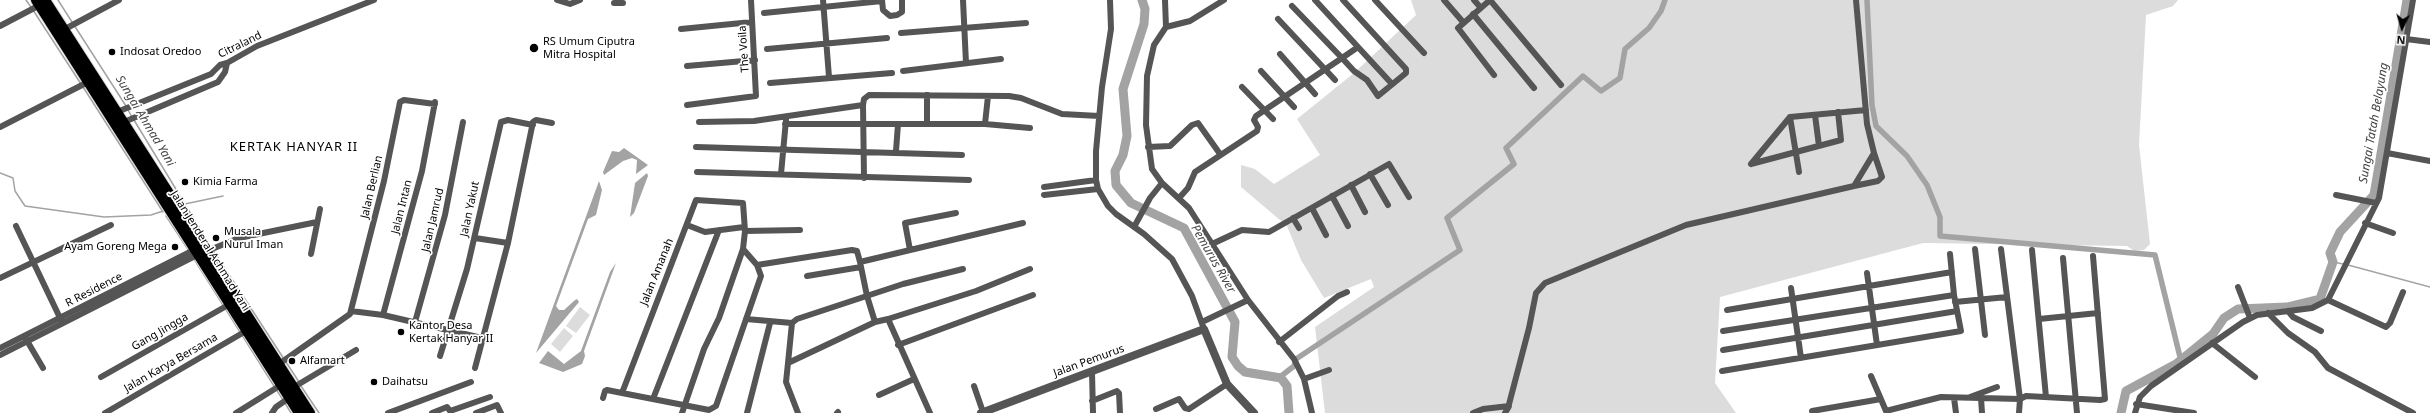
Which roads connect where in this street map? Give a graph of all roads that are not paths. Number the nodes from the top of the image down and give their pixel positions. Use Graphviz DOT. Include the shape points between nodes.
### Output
graph roads {
  1 [pos="119,0"];
  2 [pos="374,0"];
  3 [pos="557,0"];
  4 [pos="580,0"];
  5 [pos="751,0"];
  6 [pos="882,0"];
  7 [pos="902,0"];
  8 [pos="963,0"];
  9 [pos="1110,0"];
  10 [pos="1165,0"];
  11 [pos="1224,0"];
  12 [pos="1315,0"];
  13 [pos="1343,0"];
  14 [pos="1374,0"];
  15 [pos="1444,0"];
  16 [pos="1474,0"];
  17 [pos="1490,0"];
  18 [pos="1856,0"];
  19 [pos="2412,0"];
  20 [pos="44,1"];
  21 [pos="614,3"];
  22 [pos="623,3"];
  23 [pos="823,3"];
  24 [pos="1292,6"];
  25 [pos="1480,8"];
  26 [pos="764,13"];
  27 [pos="1473,14"];
  28 [pos="1278,19"];
  29 [pos="752,22"];
  30 [pos="1463,22"];
  31 [pos="1026,23"];
  32 [pos="0,26"];
  33 [pos="966,27"];
  34 [pos="1166,27"];
  35 [pos="65,29"];
  36 [pos="681,29"];
  37 [pos="901,33"];
  38 [pos="887,38"];
  39 [pos="2406,40"];
  40 [pos="2430,42"];
  41 [pos="826,44"];
  42 [pos="1358,47"];
  43 [pos="767,50"];
  44 [pos="1424,53"];
  45 [pos="1280,54"];
  46 [pos="1342,58"];
  47 [pos="1001,59"];
  48 [pos="755,60"];
  49 [pos="227,63"];
  50 [pos="966,64"];
  51 [pos="687,66"];
  52 [pos="1325,70"];
  53 [pos="903,71"];
  54 [pos="1261,71"];
  55 [pos="892,73"];
  56 [pos="1494,75"];
  57 [pos="829,77"];
  58 [pos="1335,80"];
  59 [pos="88,82"];
  60 [pos="770,83"];
  61 [pos="1306,83"];
  62 [pos="1392,84"];
  63 [pos="1562,85"];
  64 [pos="1242,88"];
  65 [pos="1534,88"];
  66 [pos="1315,94"];
  67 [pos="927,95"];
  68 [pos="988,96"];
  69 [pos="1285,96"];
  70 [pos="435,103"];
  71 [pos="687,105"];
  72 [pos="863,105"];
  73 [pos="1294,107"];
  74 [pos="1265,110"];
  75 [pos="1866,110"];
  76 [pos="117,112"];
  77 [pos="1838,112"];
  78 [pos="1815,114"];
  79 [pos="786,116"];
  80 [pos="1099,116"];
  81 [pos="1790,117"];
  82 [pos="1273,119"];
  83 [pos="124,122"];
  84 [pos="464,122"];
  85 [pos="699,122"];
  86 [pos="552,123"];
  87 [pos="785,124"];
  88 [pos="898,124"];
  89 [pos="927,124"];
  90 [pos="985,124"];
  91 [pos="533,125"];
  92 [pos="865,125"];
  93 [pos="0,127"];
  94 [pos="1030,128"];
  95 [pos="1818,146"];
  96 [pos="696,147"];
  97 [pos="1148,147"];
  98 [pos="783,148"];
  99 [pos="865,151"];
  100 [pos="896,151"];
  101 [pos="1796,152"];
  102 [pos="1874,153"];
  103 [pos="2387,153"];
  104 [pos="1220,154"];
  105 [pos="962,155"];
  106 [pos="2430,161"];
  107 [pos="149,168"];
  108 [pos="697,172"];
  109 [pos="1799,172"];
  110 [pos="781,174"];
  111 [pos="1370,174"];
  112 [pos="864,178"];
  113 [pos="969,180"];
  114 [pos="1096,180"];
  115 [pos="1162,183"];
  116 [pos="1351,185"];
  117 [pos="1854,186"];
  118 [pos="1044,187"];
  119 [pos="1098,189"];
  120 [pos="1044,195"];
  121 [pos="2336,195"];
  122 [pos="1332,196"];
  123 [pos="1409,197"];
  124 [pos="1179,198"];
  125 [pos="2374,203"];
  126 [pos="1388,205"];
  127 [pos="1312,208"];
  128 [pos="320,209"];
  129 [pos="1365,212"];
  130 [pos="956,213"];
  131 [pos="1293,218"];
  132 [pos="317,222"];
  133 [pos="1023,223"];
  134 [pos="2365,224"];
  135 [pos="111,225"];
  136 [pos="686,225"];
  137 [pos="16,226"];
  138 [pos="1348,226"];
  139 [pos="1134,227"];
  140 [pos="1299,228"];
  141 [pos="744,229"];
  142 [pos="719,230"];
  143 [pos="800,230"];
  144 [pos="2393,233"];
  145 [pos="1326,235"];
  146 [pos="475,238"];
  147 [pos="508,243"];
  148 [pos="1212,244"];
  149 [pos="743,249"];
  150 [pos="1976,249"];
  151 [pos="2001,249"];
  152 [pos="910,250"];
  153 [pos="2032,250"];
  154 [pos="203,251"];
  155 [pos="311,254"];
  156 [pos="1950,254"];
  157 [pos="2092,256"];
  158 [pos="2062,258"];
  159 [pos="33,262"];
  160 [pos="757,265"];
  161 [pos="861,265"];
  162 [pos="963,269"];
  163 [pos="1030,269"];
  164 [pos="1952,272"];
  165 [pos="1867,273"];
  166 [pos="807,276"];
  167 [pos="0,278"];
  168 [pos="1868,285"];
  169 [pos="2238,287"];
  170 [pos="1791,288"];
  171 [pos="1347,292"];
  172 [pos="2403,292"];
  173 [pos="1033,295"];
  174 [pos="867,296"];
  175 [pos="2007,297"];
  176 [pos="1792,298"];
  177 [pos="1955,298"];
  178 [pos="1248,300"];
  179 [pos="1981,300"];
  180 [pos="2328,300"];
  181 [pos="230,304"];
  182 [pos="1871,308"];
  183 [pos="1727,310"];
  184 [pos="351,311"];
  185 [pos="1957,311"];
  186 [pos="2288,311"];
  187 [pos="2098,313"];
  188 [pos="2268,313"];
  189 [pos="383,315"];
  190 [pos="2068,315"];
  191 [pos="2248,315"];
  192 [pos="746,319"];
  193 [pos="888,319"];
  194 [pos="2040,319"];
  195 [pos="1796,320"];
  196 [pos="62,321"];
  197 [pos="415,322"];
  198 [pos="875,322"];
  199 [pos="770,323"];
  200 [pos="792,323"];
  201 [pos="1203,326"];
  202 [pos="1874,326"];
  203 [pos="448,330"];
  204 [pos="1724,331"];
  205 [pos="2320,331"];
  206 [pos="251,332"];
  207 [pos="1985,334"];
  208 [pos="482,338"];
  209 [pos="26,339"];
  210 [pos="1798,339"];
  211 [pos="1279,342"];
  212 [pos="2212,343"];
  213 [pos="898,345"];
  214 [pos="1877,345"];
  215 [pos="0,348"];
  216 [pos="356,350"];
  217 [pos="1723,350"];
  218 [pos="0,355"];
  219 [pos="440,356"];
  220 [pos="1801,358"];
  221 [pos="788,363"];
  222 [pos="279,364"];
  223 [pos="43,368"];
  224 [pos="475,368"];
  225 [pos="1329,370"];
  226 [pos="1092,372"];
  227 [pos="1722,372"];
  228 [pos="1871,376"];
  229 [pos="2255,377"];
  230 [pos="101,378"];
  231 [pos="1304,378"];
  232 [pos="914,379"];
  233 [pos="471,382"];
  234 [pos="1227,384"];
  235 [pos="298,385"];
  236 [pos="974,386"];
  237 [pos="277,387"];
  238 [pos="1997,387"];
  239 [pos="622,393"];
  240 [pos="879,395"];
  241 [pos="490,397"];
  242 [pos="2046,397"];
  243 [pos="603,398"];
  244 [pos="1954,398"];
  245 [pos="1967,398"];
  246 [pos="1981,398"];
  247 [pos="652,399"];
  248 [pos="1881,399"];
  249 [pos="2020,399"];
  250 [pos="2077,399"];
  251 [pos="285,400"];
  252 [pos="1092,401"];
  253 [pos="2136,404"];
  254 [pos="684,405"];
  255 [pos="1156,409"];
  256 [pos="1508,410"];
  257 [pos="1901,410"];
  258 [pos="1812,411"];
  259 [pos="982,412"];
  260 [pos="105,413"];
  261 [pos="236,413"];
  262 [pos="272,413"];
  263 [pos="299,413"];
  264 [pos="310,413"];
  265 [pos="388,413"];
  266 [pos="432,413"];
  267 [pos="476,413"];
  268 [pos="501,413"];
  269 [pos="682,413"];
  270 [pos="747,413"];
  271 [pos="798,413"];
  272 [pos="930,413"];
  273 [pos="1093,413"];
  274 [pos="1120,413"];
  275 [pos="1254,413"];
  276 [pos="1312,413"];
  277 [pos="1473,413"];
  278 [pos="1956,413"];
  279 [pos="1982,413"];
  280 [pos="2019,413"];
  281 [pos="2078,413"];
  282 [pos="2135,413"];
  283 [pos="2194,413"];
  284 [pos="2413,413"];
  1 -- 35 [label="street"];
  2 -- 49 [label="street, Citraland" via="257,46"];
  3 -- 4 [label="street" via="570,4"];
  5 -- 29 [label="street, The Voila"];
  6 -- 7 [label="street" via="884,12 894,16 902,12"];
  6 -- 23 [label="street"];
  8 -- 33 [label="street"];
  9 -- 80 [label="street" via="1111,29"];
  10 -- 34 [label="street"];
  11 -- 34 [label="street" via="1190,21"];
  12 -- 42 [label="street"];
  13 -- 62 [label="street" via="1407,70"];
  14 -- 44 [label="street"];
  15 -- 30 [label="street"];
  16 -- 25 [label="street"];
  17 -- 25 [label="street"];
  17 -- 63 [label="street"];
  18 -- 75 [label="street"];
  19 -- 39 [label="street"];
  20 -- 32 [label="street"];
  20 -- 35 [label="highway, Jalan Jenderal Achmad Yani"];
  20 -- 59 [label="highway, Jalan Jenderal Achmad Yani"];
  21 -- 22 [label="street"];
  23 -- 26 [label="street"];
  23 -- 41 [label="street"];
  24 -- 46 [label="street"];
  25 -- 27 [label="street"];
  27 -- 30 [label="street"];
  27 -- 65 [label="street"];
  28 -- 52 [label="street"];
  29 -- 36 [label="street"];
  29 -- 48 [label="street, The Voila"];
  30 -- 56 [label="street" via="1458,28"];
  31 -- 33 [label="street"];
  33 -- 37 [label="street"];
  33 -- 50 [label="street"];
  34 -- 97 [label="street" via="1156,39 1148,67"];
  35 -- 76 [label="highway, Jalan Jenderal Achmad Yani"];
  38 -- 41 [label="street"];
  39 -- 40 [label="street"];
  39 -- 103 [label="street"];
  41 -- 43 [label="street"];
  41 -- 57 [label="street"];
  42 -- 46 [label="street"];
  42 -- 62 [label="street"];
  45 -- 61 [label="street"];
  46 -- 52 [label="street"];
  46 -- 62 [label="street" via="1367,80 1377,95"];
  47 -- 50 [label="street"];
  48 -- 51 [label="street"];
  48 -- 71 [label="street, The Voila" via="756,96"];
  49 -- 76 [label="street, Citraland" via="220,65 211,74"];
  49 -- 83 [label="street" via="225,72 218,82"];
  50 -- 53 [label="street"];
  52 -- 58 [label="street"];
  52 -- 61 [label="street"];
  54 -- 69 [label="street"];
  55 -- 57 [label="street"];
  57 -- 60 [label="street"];
  59 -- 93 [label="street"];
  59 -- 107 [label="highway, Jalan Jenderal Achmad Yani"];
  61 -- 66 [label="street"];
  61 -- 69 [label="street"];
  64 -- 74 [label="street"];
  67 -- 68 [label="street"];
  67 -- 72 [label="street" via="870,95 864,99"];
  67 -- 89 [label="street"];
  68 -- 80 [label="street" via="1021,98 1062,114"];
  68 -- 90 [label="street"];
  69 -- 73 [label="street"];
  69 -- 74 [label="street"];
  70 -- 184 [label="street, Jalan Berlian" via="404,100 400,102 384,181"];
  70 -- 189 [label="street, Jalan Intan" via="422,171"];
  72 -- 79 [label="street"];
  72 -- 92 [label="street"];
  74 -- 82 [label="street"];
  74 -- 104 [label="street" via="1255,118 1257,131"];
  75 -- 77 [label="street"];
  75 -- 102 [label="street"];
  76 -- 83 [label="highway, Jalan Jenderal Achmad Yani"];
  77 -- 78 [label="street"];
  77 -- 95 [label="street" via="1841,140"];
  78 -- 81 [label="street"];
  78 -- 95 [label="street"];
  79 -- 85 [label="street" via="748,122"];
  79 -- 87 [label="street"];
  80 -- 114 [label="street"];
  81 -- 101 [label="street"];
  81 -- 101 [label="street" via="1751,164"];
  83 -- 107 [label="highway, Jalan Jenderal Achmad Yani"];
  84 -- 197 [label="street, Jalan Jamrud" via="446,215"];
  86 -- 91 [label="street" via="536,120"];
  87 -- 92 [label="street"];
  87 -- 98 [label="street"];
  88 -- 89 [label="street"];
  88 -- 92 [label="street"];
  88 -- 100 [label="street"];
  89 -- 90 [label="street"];
  90 -- 94 [label="street"];
  91 -- 146 [label="street, Jalan Yakut" via="508,120 501,122"];
  91 -- 147 [label="street"];
  92 -- 99 [label="street"];
  95 -- 101 [label="street"];
  96 -- 98 [label="street"];
  97 -- 104 [label="street" via="1170,146 1192,125 1198,123"];
  97 -- 115 [label="street" via="1152,169"];
  98 -- 99 [label="street"];
  98 -- 110 [label="street"];
  99 -- 100 [label="street"];
  99 -- 112 [label="street"];
  100 -- 105 [label="street"];
  101 -- 109 [label="street"];
  102 -- 117 [label="street"];
  102 -- 117 [label="street" via="1882,177"];
  103 -- 106 [label="street"];
  103 -- 125 [label="street"];
  104 -- 124 [label="street" via="1195,172 1188,188"];
  107 -- 154 [label="highway, Jalan Jenderal Achmad Yani"];
  108 -- 110 [label="street"];
  110 -- 112 [label="street"];
  111 -- 116 [label="street"];
  111 -- 123 [label="street" via="1389,164"];
  111 -- 126 [label="street"];
  112 -- 113 [label="street"];
  114 -- 118 [label="street"];
  114 -- 119 [label="street"];
  115 -- 124 [label="street"];
  115 -- 139 [label="street"];
  116 -- 122 [label="street"];
  116 -- 129 [label="street"];
  117 -- 256 [label="street" via="1686,225 1545,283 1536,293"];
  119 -- 120 [label="street"];
  119 -- 139 [label="street" via="1108,206"];
  121 -- 125 [label="street"];
  122 -- 127 [label="street"];
  122 -- 138 [label="street"];
  124 -- 148 [label="street" via="1189,208"];
  125 -- 134 [label="street"];
  127 -- 131 [label="street"];
  127 -- 145 [label="street"];
  128 -- 132 [label="street"];
  130 -- 152 [label="street" via="905,223"];
  131 -- 140 [label="street"];
  131 -- 148 [label="street" via="1269,232 1242,230"];
  132 -- 154 [label="street" via="239,238"];
  132 -- 155 [label="street"];
  133 -- 152 [label="street"];
  134 -- 144 [label="street"];
  134 -- 180 [label="street"];
  135 -- 159 [label="street"];
  136 -- 141 [label="street, Jalan Amanah" via="695,202 699,199 743,203"];
  136 -- 142 [label="street" via="702,232"];
  136 -- 239 [label="street, Jalan Amanah"];
  137 -- 159 [label="street"];
  139 -- 201 [label="street" via="1172,259 1192,296"];
  141 -- 142 [label="street"];
  141 -- 143 [label="street"];
  141 -- 149 [label="street, Jalan Amanah"];
  142 -- 247 [label="street"];
  146 -- 147 [label="street"];
  146 -- 203 [label="street, Jalan Yakut"];
  147 -- 208 [label="street"];
  148 -- 178 [label="street"];
  149 -- 160 [label="street"];
  149 -- 254 [label="street, Jalan Amanah"];
  150 -- 179 [label="street"];
  151 -- 175 [label="street"];
  152 -- 161 [label="street"];
  153 -- 194 [label="street"];
  154 -- 181 [label="highway, Jalan Jenderal Achmad Yani"];
  154 -- 196 [label="street"];
  154 -- 206 [label="highway, Jalan Jenderal Achmad Yani"];
  156 -- 164 [label="street"];
  157 -- 187 [label="street"];
  158 -- 190 [label="street"];
  159 -- 167 [label="street"];
  159 -- 196 [label="street"];
  160 -- 161 [label="street" via="852,250 857,251"];
  160 -- 192 [label="street" via="761,276"];
  161 -- 166 [label="street"];
  161 -- 174 [label="street"];
  162 -- 174 [label="street"];
  163 -- 193 [label="street" via="976,291"];
  164 -- 168 [label="street"];
  164 -- 177 [label="street"];
  165 -- 168 [label="street"];
  168 -- 176 [label="street"];
  168 -- 182 [label="street"];
  169 -- 191 [label="street"];
  170 -- 176 [label="street"];
  171 -- 211 [label="street"];
  172 -- 180 [label="street" via="2390,324 2386,327"];
  173 -- 213 [label="street"];
  174 -- 198 [label="street"];
  174 -- 200 [label="street" via="797,319"];
  175 -- 179 [label="street"];
  175 -- 249 [label="street"];
  176 -- 183 [label="street"];
  176 -- 195 [label="street"];
  177 -- 179 [label="street"];
  177 -- 182 [label="street"];
  177 -- 185 [label="street"];
  178 -- 201 [label="street"];
  178 -- 211 [label="street"];
  179 -- 207 [label="street"];
  180 -- 186 [label="street" via="2312,308"];
  181 -- 206 [label="highway, Jalan Jenderal Achmad Yani"];
  181 -- 230 [label="street, Gang Jingga"];
  182 -- 195 [label="street"];
  182 -- 202 [label="street"];
  184 -- 189 [label="street"];
  184 -- 222 [label="street"];
  185 -- 202 [label="street"];
  185 -- 214 [label="street" via="1961,331"];
  186 -- 188 [label="street"];
  186 -- 205 [label="street" via="2293,317"];
  187 -- 190 [label="street"];
  187 -- 250 [label="street" via="2106,396 2103,400"];
  188 -- 191 [label="street"];
  188 -- 284 [label="street" via="2288,333 2316,352 2328,368"];
  189 -- 197 [label="street"];
  190 -- 194 [label="street"];
  190 -- 250 [label="street"];
  191 -- 212 [label="street"];
  192 -- 199 [label="street"];
  192 -- 254 [label="street" via="716,406 709,410"];
  193 -- 198 [label="street"];
  193 -- 213 [label="street"];
  194 -- 242 [label="street"];
  195 -- 204 [label="street"];
  195 -- 210 [label="street"];
  196 -- 209 [label="street"];
  197 -- 203 [label="street"];
  198 -- 221 [label="street"];
  199 -- 200 [label="street"];
  199 -- 270 [label="street"];
  200 -- 221 [label="street"];
  201 -- 226 [label="street, Jalan Pemurus"];
  201 -- 234 [label="street"];
  202 -- 210 [label="street"];
  202 -- 214 [label="street"];
  203 -- 208 [label="street"];
  203 -- 219 [label="street, Jalan Yakut"];
  206 -- 222 [label="highway, Jalan Jenderal Achmad Yani"];
  206 -- 237 [label="highway, Jalan Jenderal Achmad Yani"];
  206 -- 260 [label="street, Jalan Karya Bersama"];
  208 -- 224 [label="street"];
  209 -- 215 [label="street"];
  209 -- 218 [label="street"];
  209 -- 223 [label="street"];
  210 -- 217 [label="street"];
  210 -- 220 [label="street"];
  211 -- 231 [label="street" via="1294,359"];
  212 -- 229 [label="street"];
  212 -- 253 [label="street" via="2151,386"];
  213 -- 232 [label="street"];
  214 -- 220 [label="street"];
  216 -- 235 [label="street"];
  220 -- 227 [label="street"];
  221 -- 271 [label="street" via="786,382"];
  222 -- 235 [label="highway, Jalan Jenderal Achmad Yani"];
  225 -- 231 [label="street"];
  226 -- 252 [label="street"];
  226 -- 259 [label="street, Jalan Pemurus"];
  228 -- 248 [label="street"];
  231 -- 276 [label="street"];
  232 -- 240 [label="street"];
  232 -- 272 [label="street"];
  233 -- 265 [label="street"];
  234 -- 255 [label="street" via="1189,409 1185,408 1179,399"];
  234 -- 275 [label="street"];
  235 -- 264 [label="highway, Jalan Jenderal Achmad Yani"];
  236 -- 259 [label="street"];
  237 -- 251 [label="highway, Jalan Jenderal Achmad Yani"];
  237 -- 261 [label="street"];
  238 -- 245 [label="street"];
  239 -- 243 [label="street" via="607,390"];
  239 -- 247 [label="street"];
  241 -- 266 [label="street" via="450,412 447,408"];
  242 -- 249 [label="street" via="2026,396"];
  242 -- 250 [label="street"];
  244 -- 245 [label="street"];
  244 -- 257 [label="street" via="1941,398"];
  244 -- 278 [label="street"];
  245 -- 246 [label="street"];
  246 -- 249 [label="street"];
  246 -- 279 [label="street"];
  247 -- 254 [label="street"];
  248 -- 257 [label="street" via="1886,411"];
  248 -- 258 [label="street"];
  249 -- 280 [label="street"];
  250 -- 281 [label="street"];
  251 -- 262 [label="street"];
  251 -- 263 [label="highway, Jalan Jenderal Achmad Yani"];
  252 -- 273 [label="street"];
  252 -- 274 [label="street" via="1117,391"];
  253 -- 282 [label="street"];
  253 -- 283 [label="street"];
  254 -- 269 [label="street, Jalan Amanah"];
  256 -- 277 [label="street" via="1483,409"];
  267 -- 268 [label="street" via="497,405"];
}
